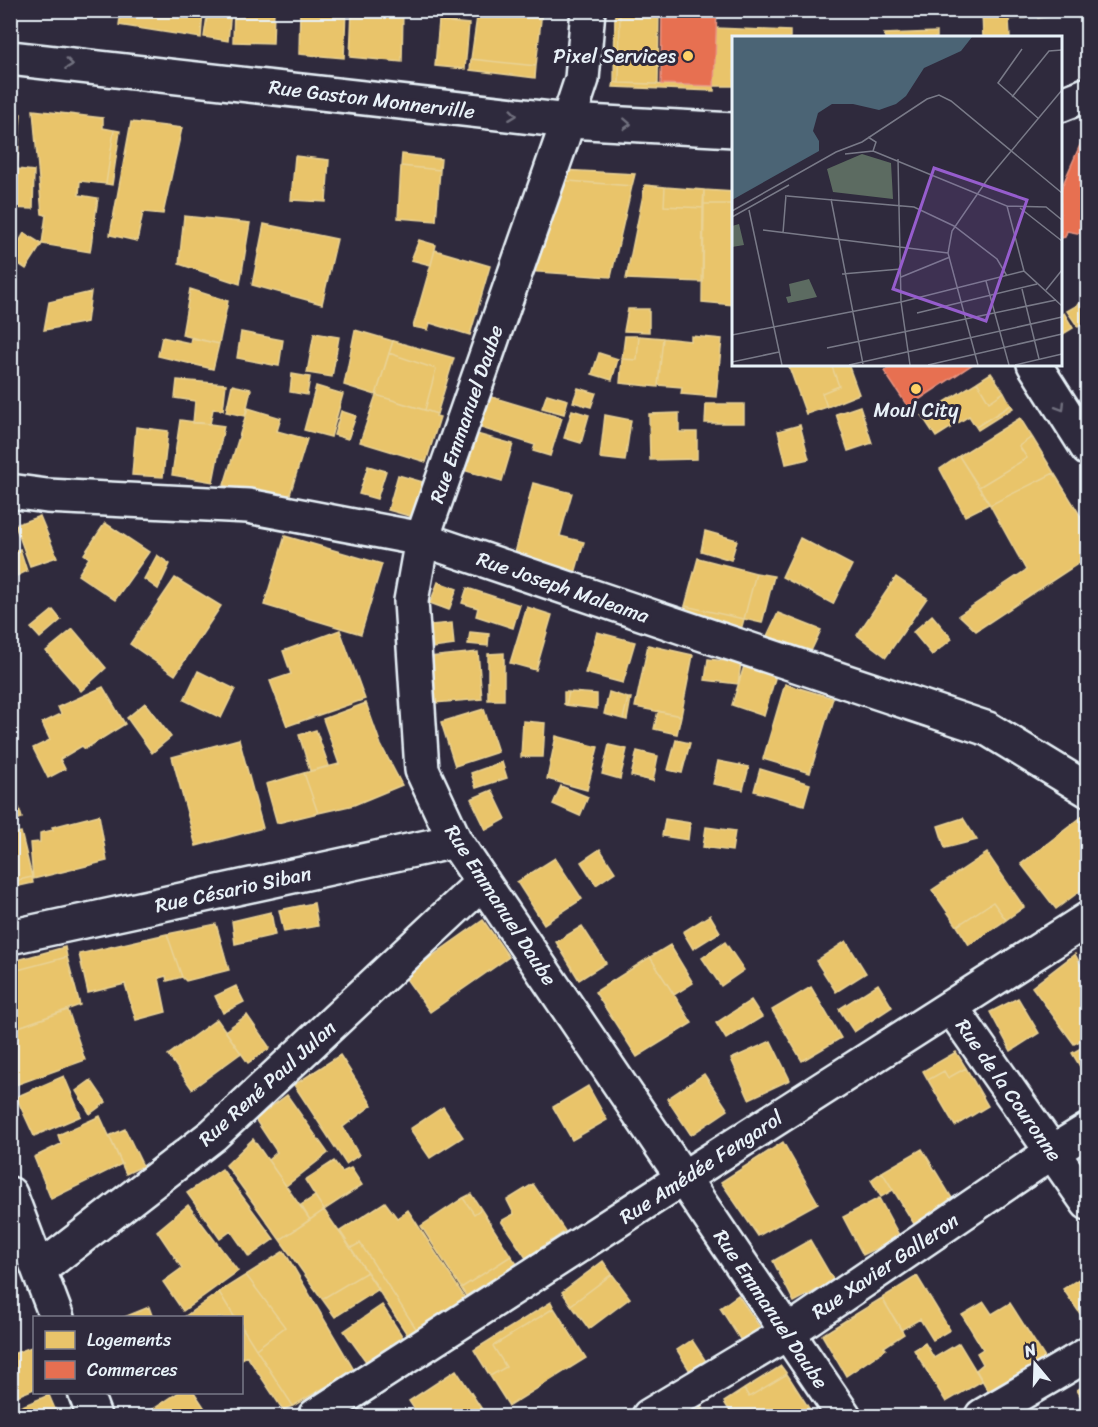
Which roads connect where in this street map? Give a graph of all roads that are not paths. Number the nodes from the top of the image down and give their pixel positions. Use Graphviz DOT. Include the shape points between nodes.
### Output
graph roads {
  1 [pos="588,10"];
  2 [pos="10,58"];
  3 [pos="1088,94"];
  4 [pos="1062,104"];
  5 [pos="1062,112"];
  6 [pos="1088,120"];
  7 [pos="568,121"];
  8 [pos="732,130"];
  9 [pos="1035,366"];
  10 [pos="1088,449"];
  11 [pos="10,491"];
  12 [pos="422,539"];
  13 [pos="1088,790"];
  14 [pos="455,841"];
  15 [pos="483,882"];
  16 [pos="1088,919"];
  17 [pos="10,937"];
  18 [pos="951,1007"];
  19 [pos="1088,1130"];
  20 [pos="1052,1152"];
  21 [pos="683,1178"];
  22 [pos="10,1194"];
  23 [pos="1088,1203"];
  24 [pos="39,1270"];
  25 [pos="57,1316"];
  26 [pos="788,1333"];
  27 [pos="1088,1354"];
  28 [pos="86,1394"];
  29 [pos="94,1416"];
  30 [pos="315,1416"];
  31 [pos="649,1416"];
  32 [pos="844,1416"];
  33 [pos="982,1416"];
  1 -- 7 [label="street, Rue Emmanuel Daube" via="582,79"];
  2 -- 7 [label="street, Rue Gaston Monnerville, one-way"];
  3 -- 4 [label="street"];
  5 -- 6 [label="street"];
  7 -- 8 [label="street, Rue Gaston Monnerville, one-way"];
  7 -- 12 [label="street, Rue Emmanuel Daube"];
  9 -- 10 [label="street, one-way"];
  11 -- 12 [label="street, Rue Joseph Maleama" via="248,506"];
  12 -- 13 [label="street, Rue Joseph Maleama" via="988,729"];
  12 -- 14 [label="street, Rue Emmanuel Daube" via="411,601 422,770"];
  14 -- 15 [label="street, Rue Emmanuel Daube"];
  14 -- 17 [label="street, Rue Césario Siban"];
  15 -- 21 [label="street, Rue Emmanuel Daube"];
  15 -- 24 [label="street, Rue René Paul Julan" via="213,1135"];
  16 -- 18 [label="street, Rue Amédée Fengarol"];
  18 -- 20 [label="street, Rue de la Couronne"];
  18 -- 21 [label="street, Rue Amédée Fengarol"];
  19 -- 20 [label="street, Rue Xavier Galleron"];
  20 -- 23 [label="street, Rue de la Couronne"];
  20 -- 26 [label="street, Rue Xavier Galleron"];
  21 -- 26 [label="street, Rue Emmanuel Daube"];
  21 -- 30 [label="street, Rue Amédée Fengarol"];
  22 -- 24 [label="street"];
  24 -- 25 [label="street"];
  26 -- 31 [label="street, Rue Xavier Galleron"];
  26 -- 32 [label="street, Rue Emmanuel Daube"];
  27 -- 33 [label="street"];
  28 -- 29 [label="street"];
}
